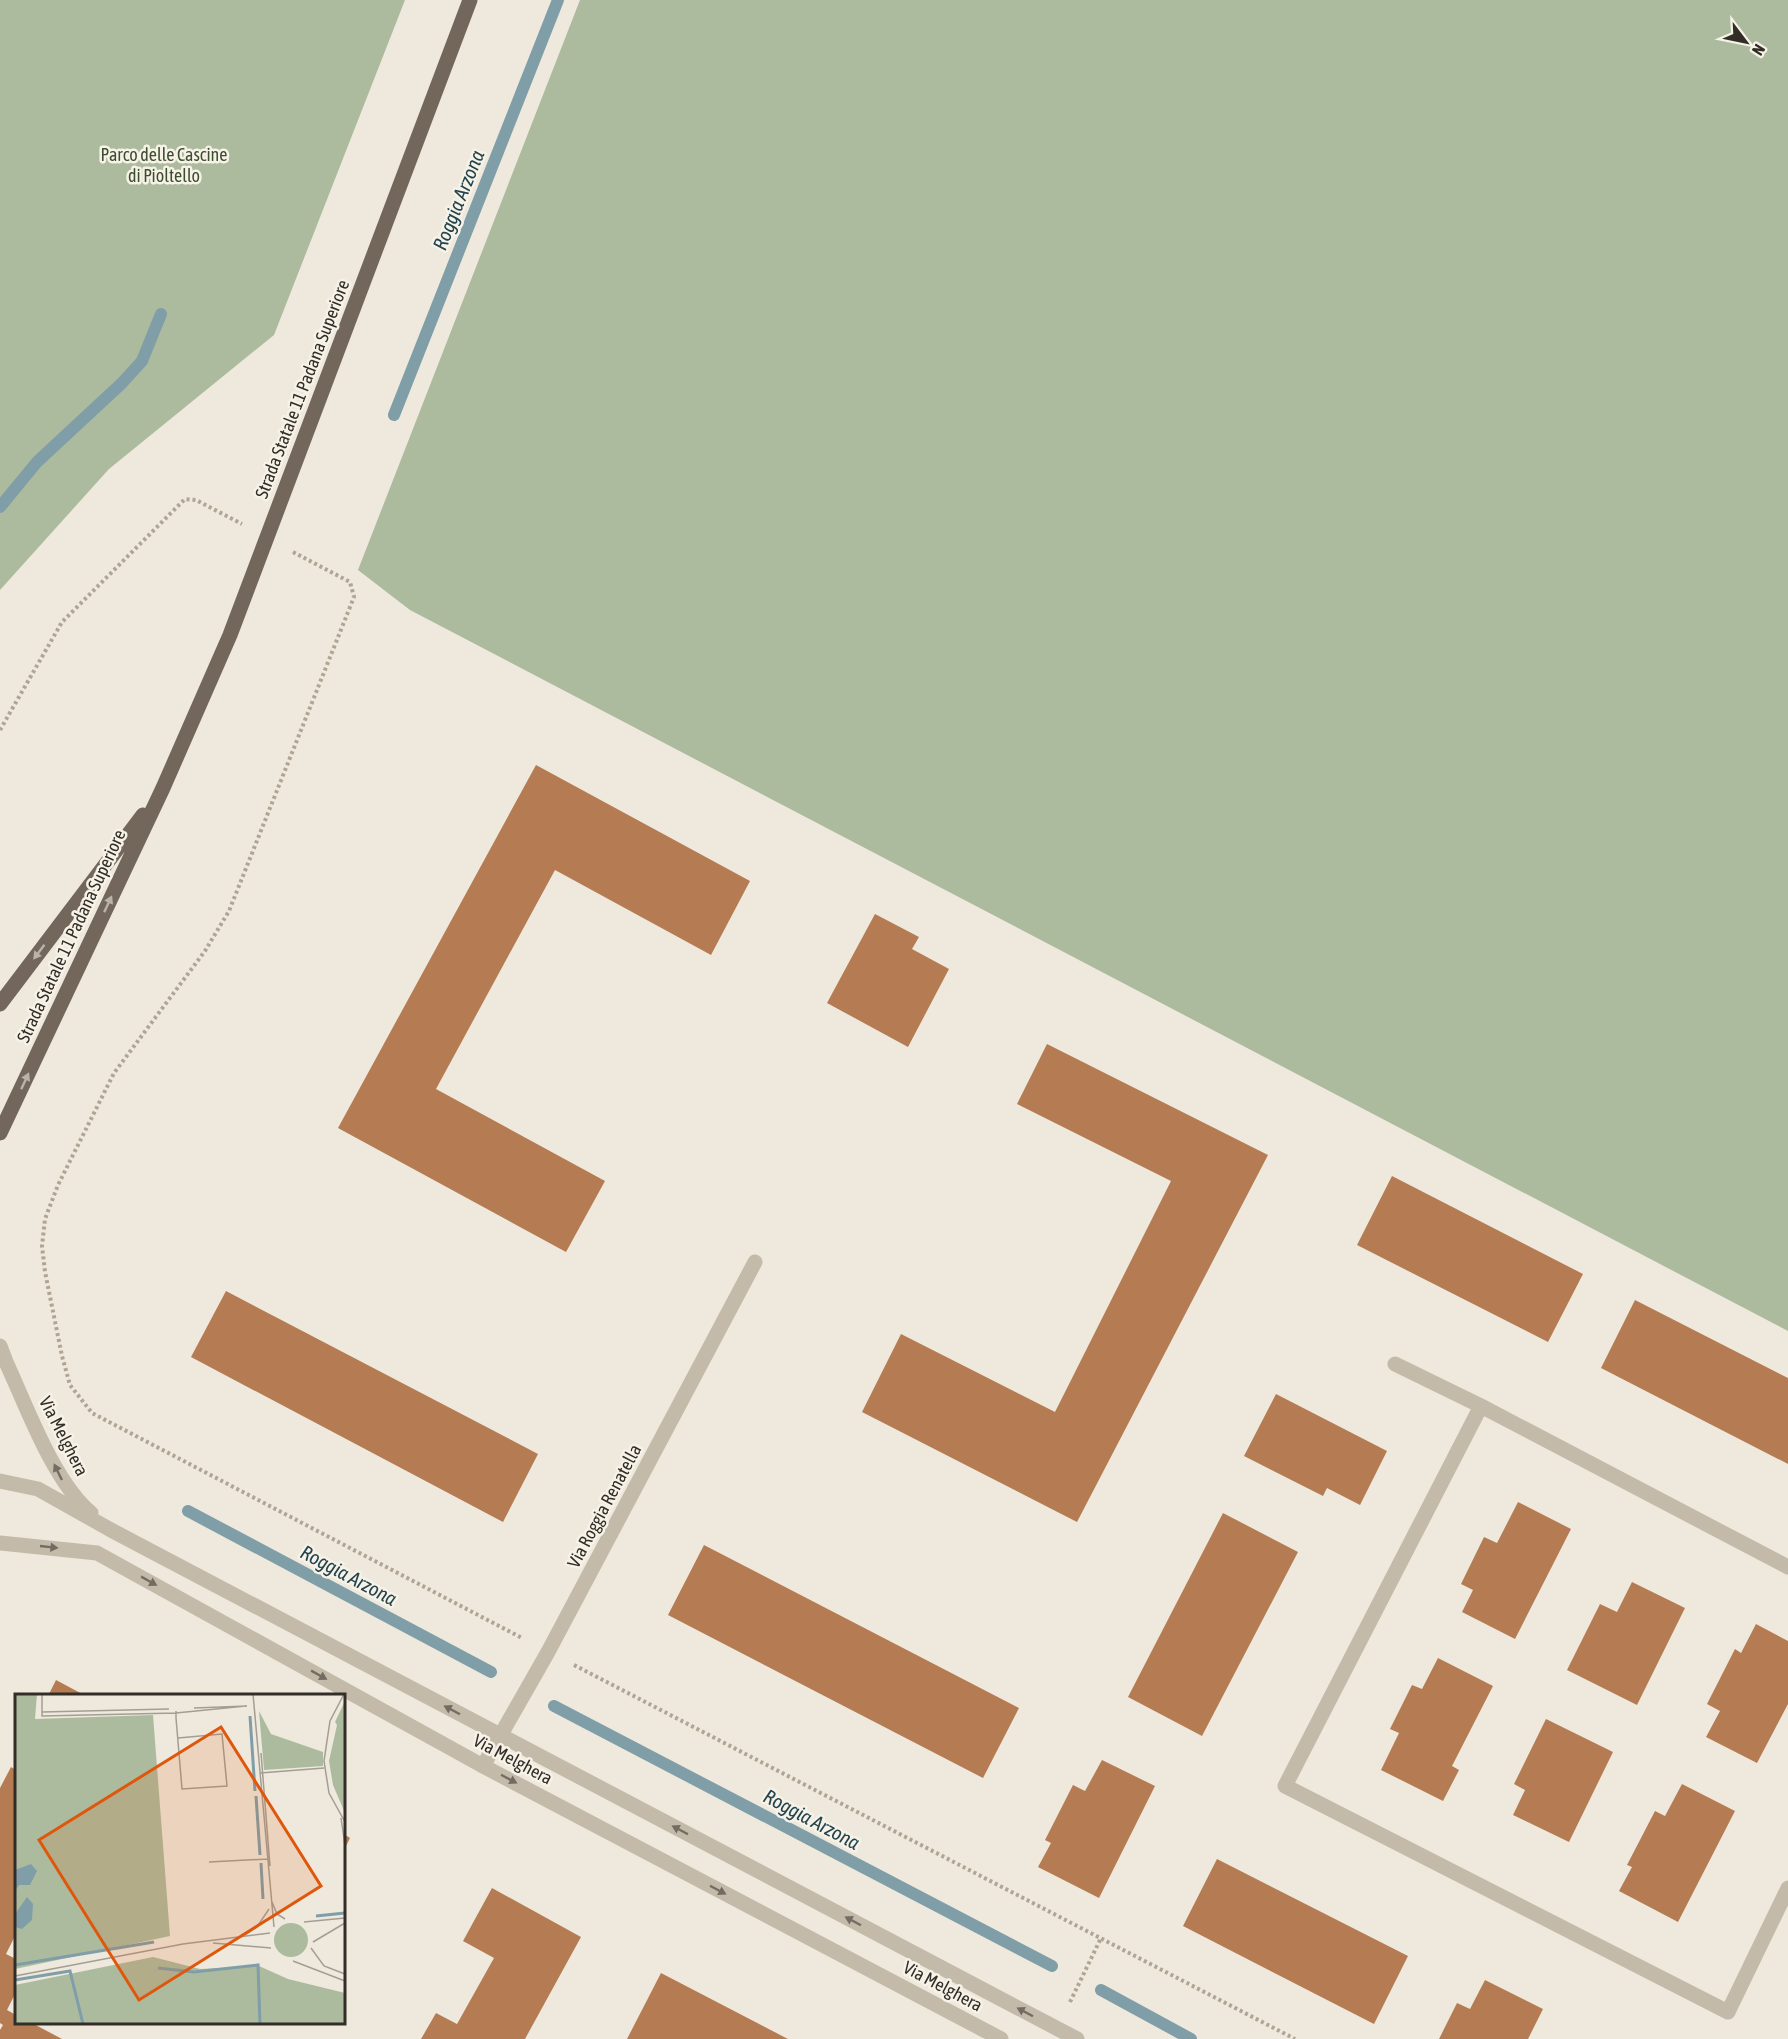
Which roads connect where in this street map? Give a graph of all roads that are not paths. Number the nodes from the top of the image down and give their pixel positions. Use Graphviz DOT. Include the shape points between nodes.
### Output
graph roads {
  1 [pos="470,0"];
  2 [pos="163,788"];
  3 [pos="0,1004"];
  4 [pos="0,1133"];
  5 [pos="755,1262"];
  6 [pos="0,1346"];
  7 [pos="1395,1364"];
  8 [pos="1480,1406"];
  9 [pos="0,1481"];
  10 [pos="111,1530"];
  11 [pos="0,1543"];
  12 [pos="1788,1567"];
  13 [pos="500,1735"];
  14 [pos="483,1766"];
  15 [pos="1788,1888"];
  16 [pos="1001,2039"];
  17 [pos="1077,2039"];
  1 -- 2 [label="main road, Strada Statale 11 Padana Superiore" via="230,635"];
  2 -- 3 [label="main road, Strada Statale 11 Padana Superiore, one-way"];
  4 -- 2 [label="main road, Strada Statale 11 Padana Superiore, one-way"];
  5 -- 13 [label="street, Via Roggia Renatella"];
  10 -- 6 [label="street, Via Melghera, one-way" via="82,1506 62,1481"];
  7 -- 8 [label="street"];
  8 -- 12 [label="street"];
  8 -- 15 [label="street" via="1285,1786 1728,2012"];
  9 -- 10 [label="street, Via Melghera" via="39,1489"];
  13 -- 10 [label="street, Via Melghera, one-way"];
  11 -- 14 [label="street, Via Melghera, one-way" via="97,1553"];
  13 -- 14 [label="street, Via Roggia Renatella"];
  17 -- 13 [label="street, Via Melghera, one-way"];
  14 -- 16 [label="street, Via Melghera, one-way"];
}
